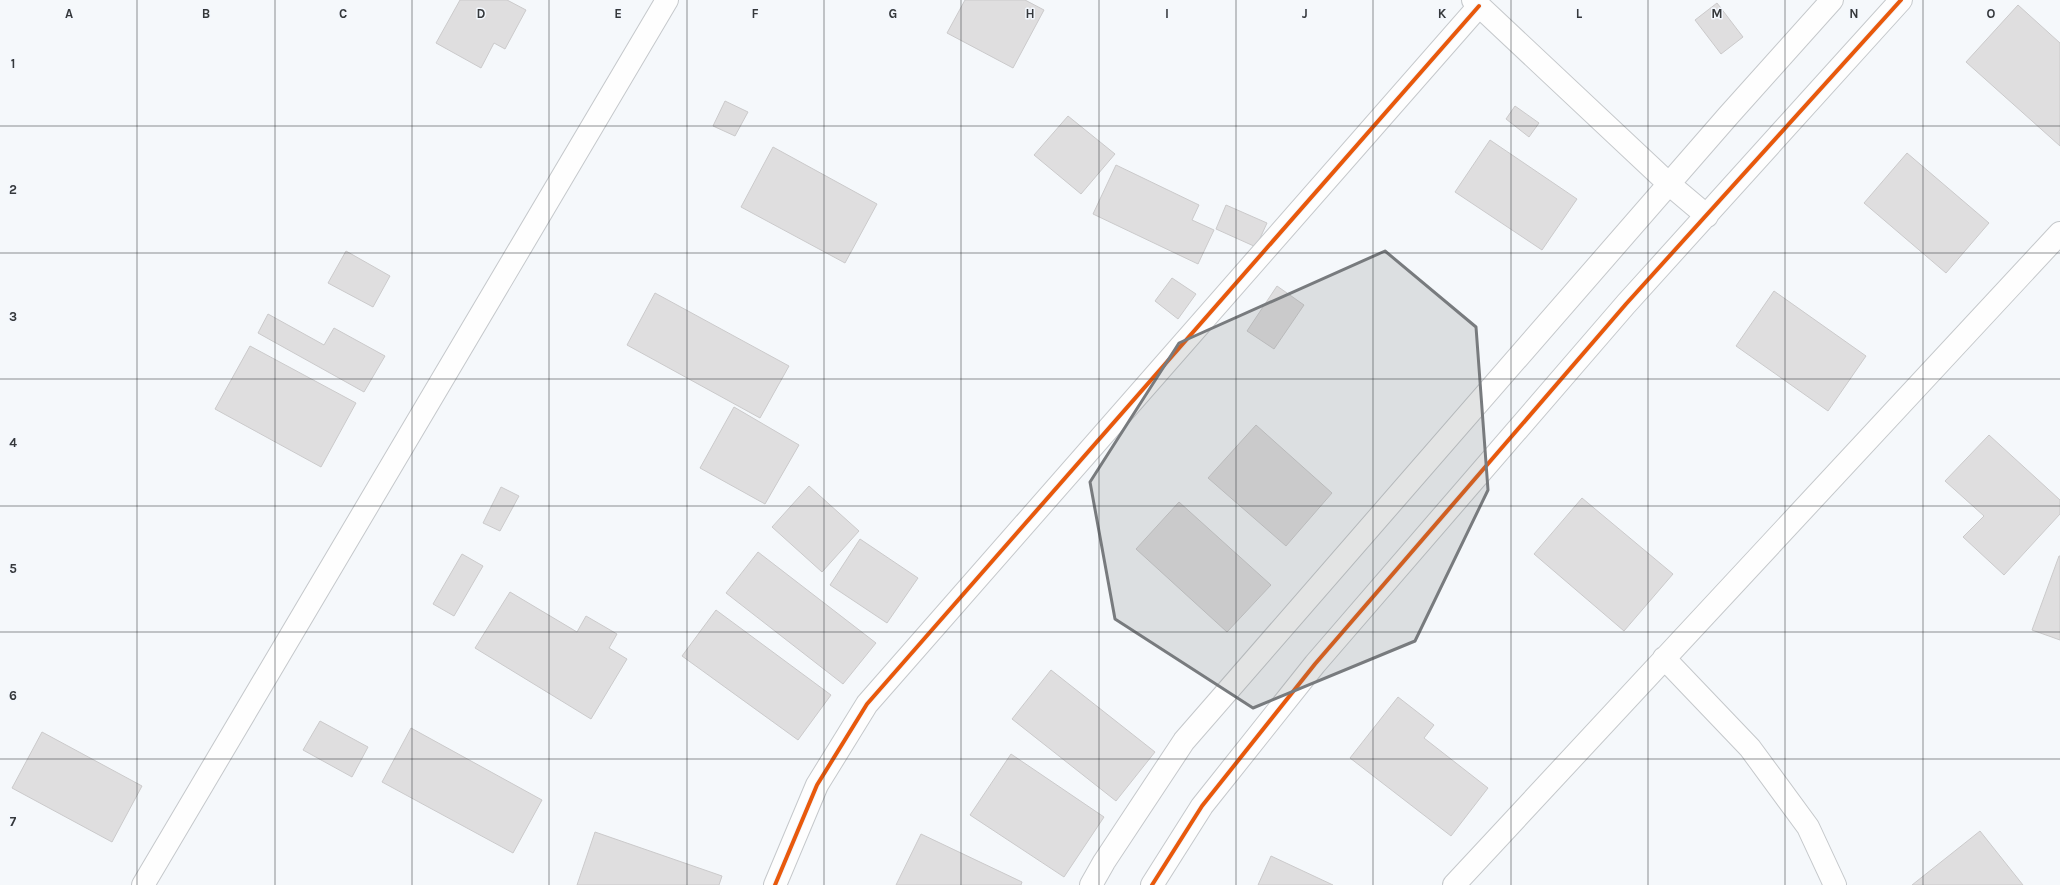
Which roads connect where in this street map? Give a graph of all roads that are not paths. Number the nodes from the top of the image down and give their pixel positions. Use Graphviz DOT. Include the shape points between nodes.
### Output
graph roads {
  1 [pos="666,0"];
  2 [pos="1832,0"];
  3 [pos="1901,0"];
  4 [pos="1476,3"];
  5 [pos="1669,184"];
  6 [pos="1707,216"];
  7 [pos="2060,233"];
  8 [pos="1664,658"];
  9 [pos="143,885"];
  10 [pos="775,885"];
  11 [pos="1091,885"];
  12 [pos="1152,885"];
  13 [pos="1454,885"];
  14 [pos="1835,885"];
  1 -- 9 [label="street"];
  2 -- 5 [label="street"];
  3 -- 6 [label="street"];
  4 -- 5 [label="street"];
  4 -- 10 [label="street" via="868,704 817,785"];
  5 -- 6 [label="street"];
  5 -- 11 [label="street" via="1184,741"];
  6 -- 12 [label="street" via="1626,304 1315,664 1202,806"];
  7 -- 8 [label="street"];
  8 -- 13 [label="street"];
  8 -- 14 [label="street" via="1750,748 1808,827"];
}
